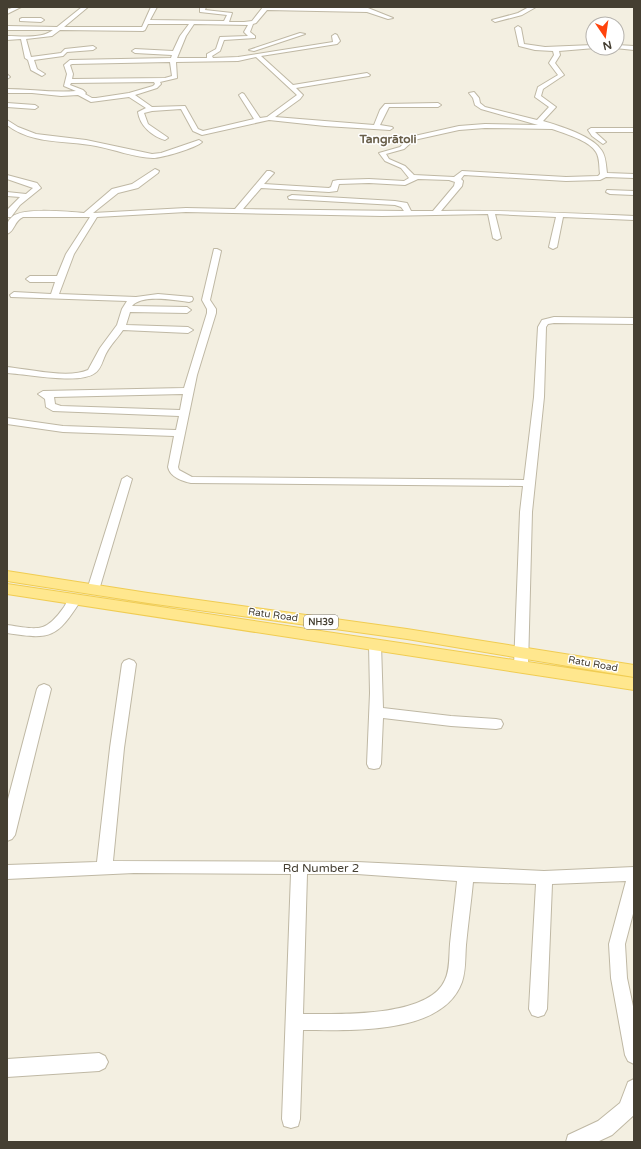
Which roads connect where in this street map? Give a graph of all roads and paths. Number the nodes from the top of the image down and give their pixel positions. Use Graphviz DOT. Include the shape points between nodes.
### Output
graph roads {
  1 [pos="18,7"];
  2 [pos="85,7"];
  3 [pos="154,7"];
  4 [pos="203,7"];
  5 [pos="533,7"];
  6 [pos="265,8"];
  7 [pos="7,12"];
  8 [pos="390,18"];
  9 [pos="22,20"];
  10 [pos="44,20"];
  11 [pos="59,20"];
  12 [pos="495,20"];
  13 [pos="66,21"];
  14 [pos="146,22"];
  15 [pos="193,22"];
  16 [pos="228,23"];
  17 [pos="251,23"];
  18 [pos="7,28"];
  19 [pos="58,28"];
  20 [pos="518,28"];
  21 [pos="302,34"];
  22 [pos="335,36"];
  23 [pos="7,38"];
  24 [pos="23,38"];
  25 [pos="585,47"];
  26 [pos="93,48"];
  27 [pos="555,48"];
  28 [pos="135,51"];
  29 [pos="175,53"];
  30 [pos="257,55"];
  31 [pos="242,57"];
  32 [pos="31,59"];
  33 [pos="211,60"];
  34 [pos="111,61"];
  35 [pos="173,61"];
  36 [pos="144,66"];
  37 [pos="42,74"];
  38 [pos="108,74"];
  39 [pos="367,75"];
  40 [pos="146,80"];
  41 [pos="156,80"];
  42 [pos="68,81"];
  43 [pos="291,87"];
  44 [pos="7,90"];
  45 [pos="472,93"];
  46 [pos="80,94"];
  47 [pos="130,95"];
  48 [pos="242,95"];
  49 [pos="438,104"];
  50 [pos="7,105"];
  51 [pos="35,107"];
  52 [pos="151,108"];
  53 [pos="269,118"];
  54 [pos="258,120"];
  55 [pos="7,122"];
  56 [pos="538,123"];
  57 [pos="376,127"];
  58 [pos="550,127"];
  59 [pos="390,128"];
  60 [pos="634,130"];
  61 [pos="165,138"];
  62 [pos="199,142"];
  63 [pos="600,151"];
  64 [pos="156,172"];
  65 [pos="270,173"];
  66 [pos="604,174"];
  67 [pos="634,176"];
  68 [pos="7,177"];
  69 [pos="417,177"];
  70 [pos="456,180"];
  71 [pos="258,186"];
  72 [pos="610,192"];
  73 [pos="634,193"];
  74 [pos="7,194"];
  75 [pos="27,196"];
  76 [pos="292,197"];
  77 [pos="237,211"];
  78 [pos="491,212"];
  79 [pos="435,213"];
  80 [pos="7,214"];
  81 [pos="409,214"];
  82 [pos="560,214"];
  83 [pos="18,215"];
  84 [pos="86,215"];
  85 [pos="95,215"];
  86 [pos="634,218"];
  87 [pos="7,232"];
  88 [pos="497,238"];
  89 [pos="553,247"];
  90 [pos="217,251"];
  91 [pos="30,279"];
  92 [pos="60,279"];
  93 [pos="14,295"];
  94 [pos="54,296"];
  95 [pos="135,298"];
  96 [pos="189,299"];
  97 [pos="126,309"];
  98 [pos="187,310"];
  99 [pos="634,321"];
  100 [pos="121,327"];
  101 [pos="188,330"];
  102 [pos="7,370"];
  103 [pos="189,391"];
  104 [pos="184,413"];
  105 [pos="7,421"];
  106 [pos="180,434"];
  107 [pos="126,479"];
  108 [pos="529,483"];
  109 [pos="7,576"];
  110 [pos="7,589"];
  111 [pos="93,590"];
  112 [pos="75,600"];
  113 [pos="7,629"];
  114 [pos="375,644"];
  115 [pos="521,659"];
  116 [pos="129,664"];
  117 [pos="634,671"];
  118 [pos="634,684"];
  119 [pos="44,689"];
  120 [pos="376,712"];
  121 [pos="496,724"];
  122 [pos="374,764"];
  123 [pos="7,835"];
  124 [pos="299,868"];
  125 [pos="104,869"];
  126 [pos="7,872"];
  127 [pos="634,874"];
  128 [pos="466,875"];
  129 [pos="544,878"];
  130 [pos="634,880"];
  131 [pos="538,1010"];
  132 [pos="294,1022"];
  133 [pos="634,1055"];
  134 [pos="99,1062"];
  135 [pos="7,1068"];
  136 [pos="634,1088"];
  137 [pos="291,1119"];
  138 [pos="575,1142"];
  1 -- 7 [label="street"];
  2 -- 13 [label="street"];
  3 -- 14 [label="street"];
  4 -- 16 [label="street" via="202,11 230,14 226,21"];
  5 -- 12 [label="street" via="520,14"];
  6 -- 8 [label="street" via="368,10"];
  6 -- 17 [label="street"];
  9 -- 10 [label="street"];
  11 -- 13 [label="street"];
  13 -- 19 [label="street"];
  14 -- 15 [label="street"];
  14 -- 19 [label="street" via="142,31"];
  15 -- 16 [label="street"];
  15 -- 29 [label="street"];
  16 -- 17 [label="street"];
  17 -- 33 [label="street" via="247,33 253,37 222,38 218,50 211,52"];
  18 -- 19 [label="street"];
  19 -- 24 [label="street" via="47,36"];
  20 -- 27 [label="street" via="522,46"];
  21 -- 31 [label="street" via="244,53"];
  22 -- 30 [label="street" via="337,42 334,43"];
  23 -- 24 [label="street"];
  24 -- 32 [label="street" via="28,58"];
  25 -- 27 [label="street"];
  26 -- 32 [label="street" via="70,49 63,54"];
  27 -- 56 [label="street" via="558,55 552,63 561,75 540,88 538,97 554,107"];
  28 -- 29 [label="street"];
  29 -- 35 [label="street"];
  30 -- 31 [label="street"];
  30 -- 43 [label="street"];
  31 -- 33 [label="street"];
  32 -- 37 [label="street" via="34,71"];
  33 -- 35 [label="street"];
  34 -- 36 [label="street"];
  34 -- 38 [label="street"];
  34 -- 42 [label="street" via="70,62 67,65 70,74"];
  35 -- 36 [label="street"];
  35 -- 41 [label="street" via="175,77"];
  36 -- 40 [label="street"];
  38 -- 40 [label="street"];
  38 -- 42 [label="street"];
  39 -- 43 [label="street"];
  40 -- 41 [label="street"];
  41 -- 47 [label="street" via="157,86"];
  42 -- 46 [label="street" via="67,86 83,92"];
  43 -- 53 [label="street" via="300,96"];
  44 -- 46 [label="street"];
  45 -- 56 [label="street" via="479,106"];
  46 -- 47 [label="street" via="91,100"];
  47 -- 52 [label="street"];
  48 -- 54 [label="street"];
  49 -- 57 [label="street" via="387,105 382,110"];
  50 -- 51 [label="street"];
  52 -- 54 [label="street" via="183,108 195,130 202,132 212,132"];
  52 -- 61 [label="street" via="141,112 145,124 150,130"];
  53 -- 54 [label="street"];
  53 -- 57 [label="street"];
  55 -- 62 [label="street" via="19,132 31,136 84,142 152,156 162,156"];
  56 -- 58 [label="street"];
  57 -- 59 [label="street"];
  58 -- 63 [label="street" via="592,142"];
  58 -- 69 [label="street" via="459,128 412,138 402,148 382,153 388,161 403,167 409,175"];
  60 -- 63 [label="street" via="591,130 603,143"];
  63 -- 66 [label="street"];
  64 -- 84 [label="street" via="134,186 115,190"];
  65 -- 71 [label="street"];
  66 -- 67 [label="street"];
  66 -- 70 [label="street" via="600,178 592,179 462,174"];
  68 -- 75 [label="street" via="37,186 36,190"];
  69 -- 70 [label="street"];
  69 -- 71 [label="street" via="405,183 338,182 334,189 330,190"];
  70 -- 79 [label="street" via="460,181 458,186"];
  71 -- 77 [label="street"];
  72 -- 73 [label="street"];
  74 -- 75 [label="street"];
  75 -- 80 [label="street"];
  76 -- 81 [label="street" via="395,203 404,205"];
  77 -- 81 [label="street"];
  77 -- 85 [label="street" via="172,210"];
  78 -- 79 [label="street"];
  78 -- 82 [label="street"];
  78 -- 88 [label="street"];
  79 -- 81 [label="street"];
  80 -- 83 [label="street"];
  82 -- 86 [label="street"];
  82 -- 89 [label="street"];
  83 -- 84 [label="street"];
  83 -- 87 [label="street" via="13,218"];
  84 -- 85 [label="street"];
  85 -- 92 [label="street" via="70,254"];
  90 -- 103 [label="street" via="206,300 212,314"];
  91 -- 92 [label="street"];
  92 -- 94 [label="street"];
  93 -- 94 [label="street"];
  94 -- 95 [label="street"];
  95 -- 96 [label="street"];
  95 -- 97 [label="street"];
  97 -- 98 [label="street"];
  97 -- 100 [label="street"];
  99 -- 108 [label="street" via="545,322 542,327 539,397"];
  100 -- 101 [label="street"];
  100 -- 102 [label="street" via="105,348 95,370 91,372 78,375"];
  103 -- 104 [label="street"];
  103 -- 104 [label="street" via="43,394 50,398 50,405 53,408"];
  104 -- 106 [label="street"];
  105 -- 106 [label="street" via="63,429"];
  106 -- 108 [label="street" via="174,471 191,480"];
  107 -- 111 [label="street"];
  108 -- 115 [label="street"];
  109 -- 111 [label="main road, Ratu Road / NH39"];
  110 -- 112 [label="main road, Ratu Road"];
  111 -- 115 [label="main road, Ratu Road / NH39" via="407,634"];
  112 -- 113 [label="street" via="58,625 48,632 34,633"];
  112 -- 114 [label="main road, Ratu Road"];
  114 -- 115 [label="main road, Ratu Road"];
  114 -- 120 [label="street"];
  115 -- 117 [label="main road, Ratu Road / NH39"];
  115 -- 118 [label="main road, Ratu Road"];
  116 -- 125 [label="street"];
  119 -- 123 [label="street"];
  120 -- 121 [label="street"];
  120 -- 122 [label="street"];
  124 -- 125 [label="street, Rd Number 2"];
  124 -- 128 [label="street, Rd Number 2" via="357,868"];
  124 -- 132 [label="street"];
  125 -- 126 [label="street, Rd Number 2"];
  127 -- 129 [label="street, Rd Number 2"];
  128 -- 129 [label="street, Rd Number 2"];
  128 -- 132 [label="street" via="456,962 451,986 444,997 408,1015 388,1019"];
  129 -- 131 [label="street"];
  130 -- 133 [label="street" via="617,944 619,978"];
  132 -- 137 [label="street"];
  134 -- 135 [label="street"];
  136 -- 138 [label="street" via="627,1109 605,1128"];
}
